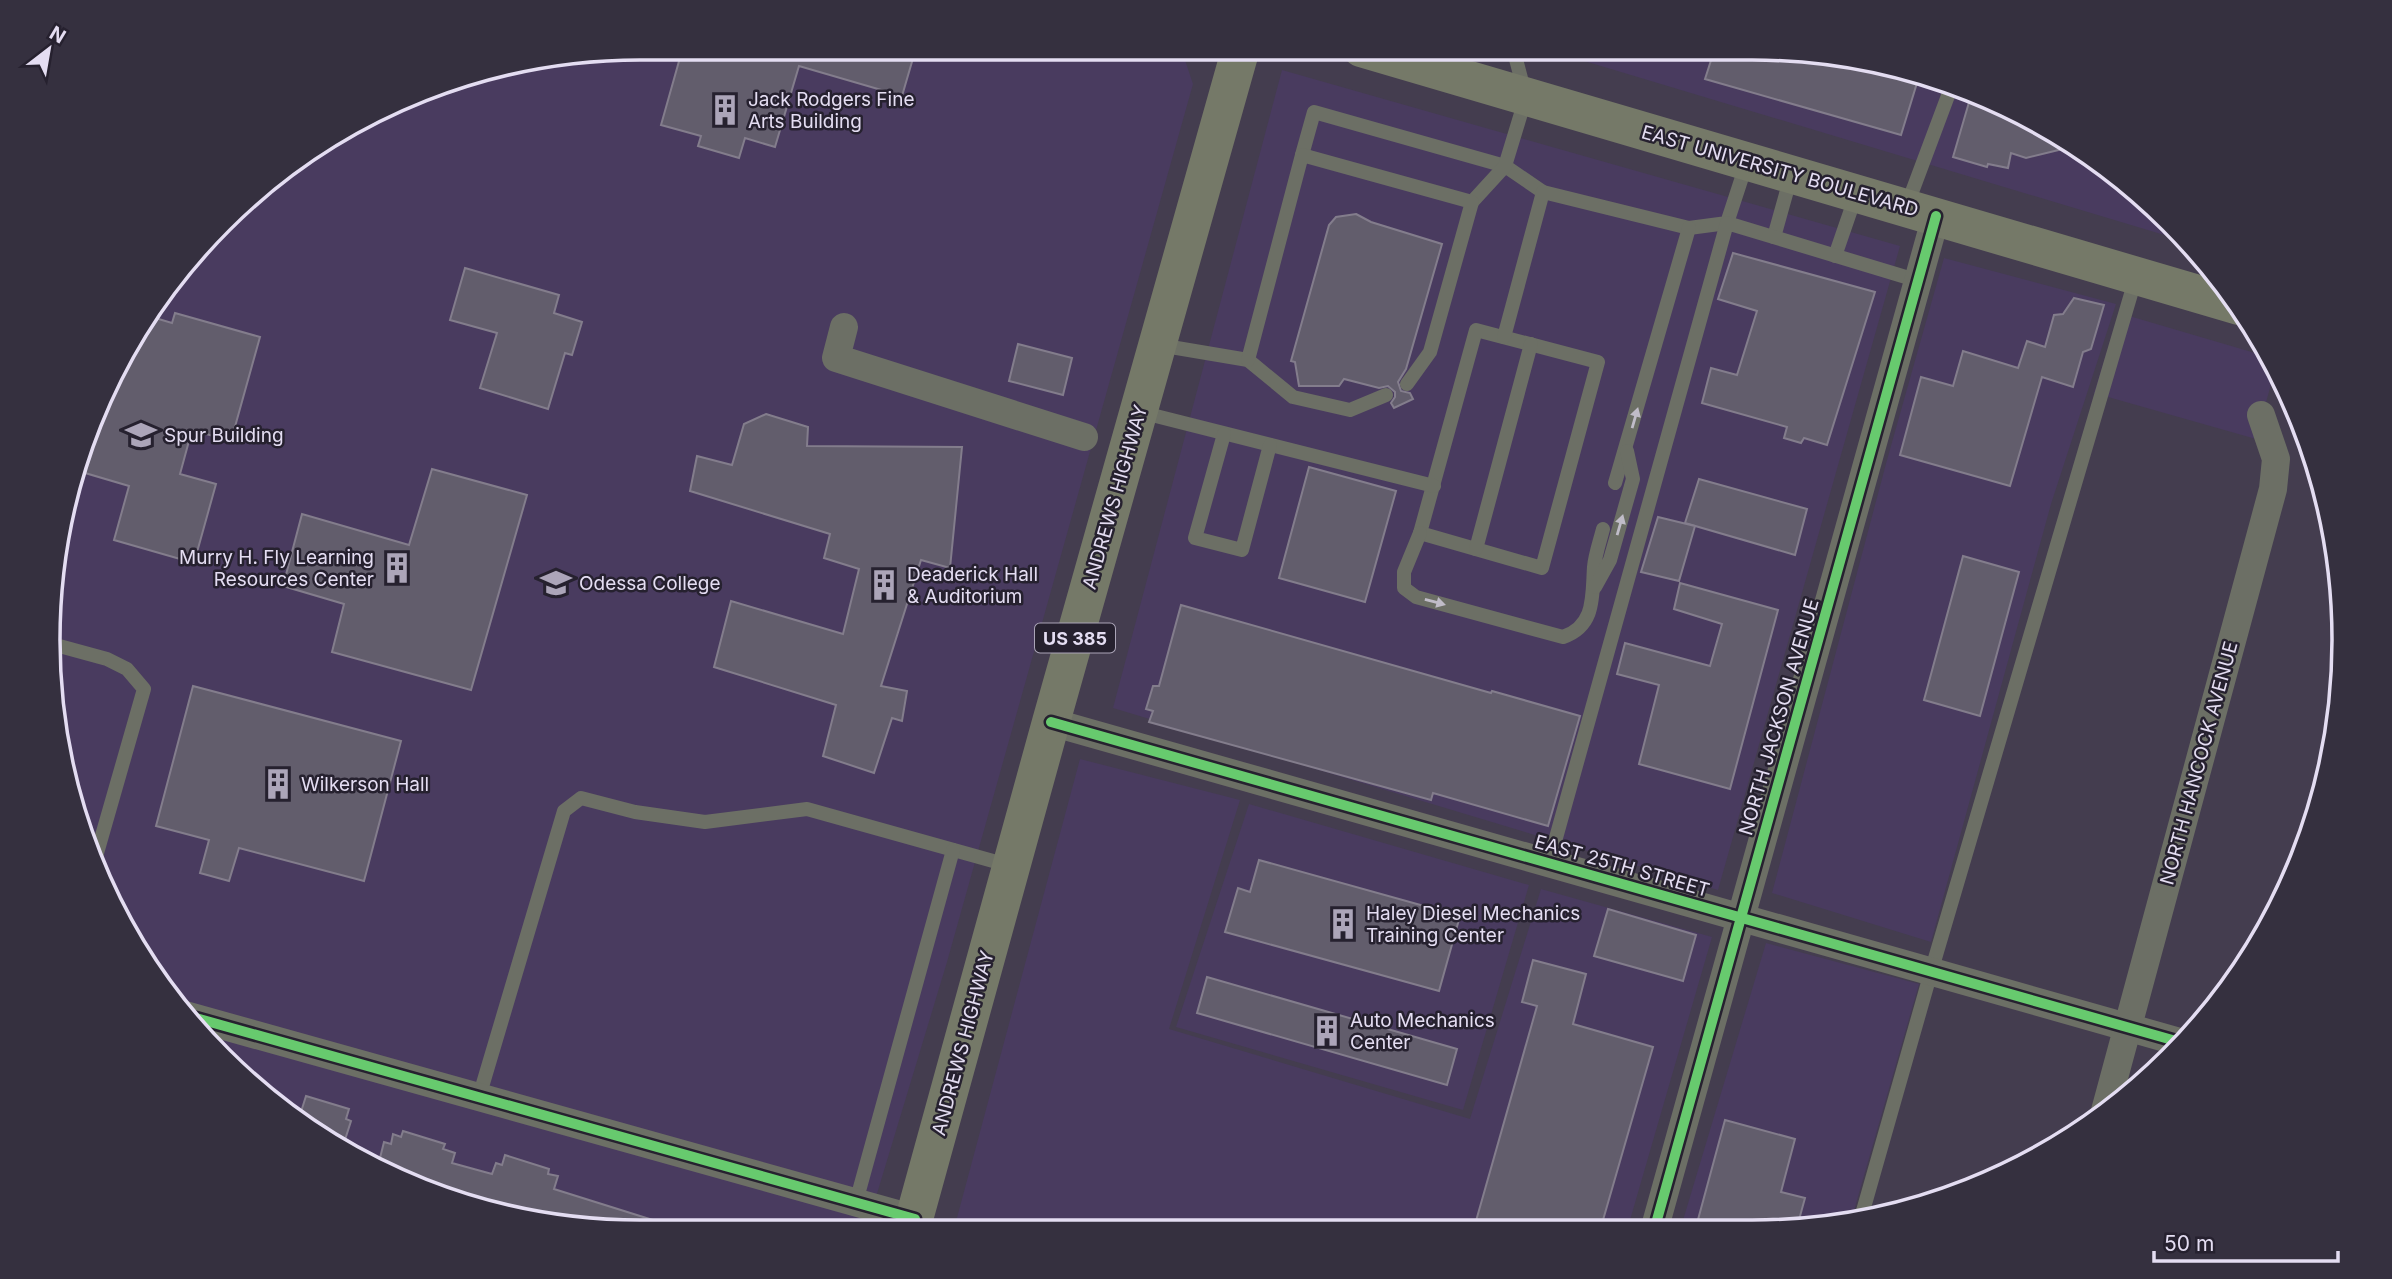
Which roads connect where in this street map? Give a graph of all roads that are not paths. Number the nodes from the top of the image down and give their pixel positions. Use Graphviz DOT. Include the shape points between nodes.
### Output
graph roads {
  1 [pos="1238,60"];
  2 [pos="1406,60"];
  3 [pos="1516,60"];
  4 [pos="1950,94"];
  5 [pos="1526,97"];
  6 [pos="1302,155"];
  7 [pos="1748,161"];
  8 [pos="1505,166"];
  9 [pos="1792,174"];
  10 [pos="1543,192"];
  11 [pos="1857,193"];
  12 [pos="1472,202"];
  13 [pos="1921,212"];
  14 [pos="1727,223"];
  15 [pos="1689,228"];
  16 [pos="1774,237"];
  17 [pos="1835,256"];
  18 [pos="2136,275"];
  19 [pos="1919,281"];
  20 [pos="2216,290"];
  21 [pos="844,327"];
  22 [pos="1504,337"];
  23 [pos="1531,344"];
  24 [pos="1157,345"];
  25 [pos="1248,360"];
  26 [pos="1407,384"];
  27 [pos="1386,395"];
  28 [pos="1139,412"];
  29 [pos="2261,415"];
  30 [pos="1224,433"];
  31 [pos="1084,438"];
  32 [pos="1270,445"];
  33 [pos="1626,448"];
  34 [pos="1615,483"];
  35 [pos="1434,486"];
  36 [pos="1603,529"];
  37 [pos="1420,533"];
  38 [pos="1476,549"];
  39 [pos="1595,588"];
  40 [pos="60,646"];
  41 [pos="1051,722"];
  42 [pos="99,847"];
  43 [pos="953,850"];
  44 [pos="1549,863"];
  45 [pos="1011,866"];
  46 [pos="1741,918"];
  47 [pos="1931,972"];
  48 [pos="201,1019"];
  49 [pos="2128,1027"];
  50 [pos="2172,1040"];
  51 [pos="480,1097"];
  52 [pos="2109,1098"];
  53 [pos="856,1202"];
  54 [pos="1864,1208"];
  55 [pos="903,1220"];
  56 [pos="914,1220"];
  57 [pos="1656,1220"];
  1 -- 24 [label="main road, ANDREWS HIGHWAY / US 385"];
  2 -- 5 [label="main road, EAST UNIVERSITY BOULEVARD"];
  3 -- 5 [label="lane"];
  4 -- 13 [label="lane"];
  5 -- 7 [label="main road, EAST UNIVERSITY BOULEVARD"];
  5 -- 8 [label="lane"];
  6 -- 8 [label="lane" via="1314,112"];
  6 -- 12 [label="lane"];
  6 -- 25 [label="lane"];
  7 -- 9 [label="main road, EAST UNIVERSITY BOULEVARD"];
  7 -- 14 [label="lane"];
  8 -- 10 [label="lane"];
  8 -- 12 [label="lane"];
  9 -- 11 [label="main road, EAST UNIVERSITY BOULEVARD"];
  9 -- 16 [label="lane"];
  10 -- 15 [label="lane"];
  10 -- 22 [label="lane"];
  11 -- 13 [label="main road, EAST UNIVERSITY BOULEVARD"];
  11 -- 17 [label="lane"];
  12 -- 26 [label="lane" via="1430,352"];
  13 -- 18 [label="main road, EAST UNIVERSITY BOULEVARD"];
  13 -- 19 [label="street, NORTH JACKSON AVENUE"];
  14 -- 15 [label="lane"];
  14 -- 16 [label="lane"];
  14 -- 44 [label="lane"];
  33 -- 15 [label="lane, one-way"];
  16 -- 17 [label="lane"];
  17 -- 19 [label="lane"];
  18 -- 20 [label="main road, EAST UNIVERSITY BOULEVARD"];
  18 -- 47 [label="lane"];
  19 -- 46 [label="street, NORTH JACKSON AVENUE"];
  21 -- 31 [label="street" via="836,358"];
  22 -- 23 [label="lane"];
  22 -- 35 [label="lane" via="1476,330"];
  23 -- 38 [label="lane"];
  23 -- 38 [label="lane" via="1598,362 1542,568"];
  24 -- 25 [label="lane"];
  24 -- 28 [label="main road, ANDREWS HIGHWAY / US 385"];
  25 -- 27 [label="lane" via="1293,397 1350,410"];
  28 -- 30 [label="lane"];
  28 -- 41 [label="main road, ANDREWS HIGHWAY / US 385"];
  29 -- 49 [label="street, NORTH HANCOCK AVENUE" via="2276,459 2273,489"];
  30 -- 32 [label="lane"];
  30 -- 32 [label="lane" via="1195,538 1242,550"];
  32 -- 35 [label="lane"];
  33 -- 34 [label="lane"];
  39 -- 33 [label="lane, one-way" via="1610,560 1633,479"];
  35 -- 37 [label="lane"];
  36 -- 39 [label="lane" via="1594,566"];
  37 -- 38 [label="lane"];
  37 -- 39 [label="lane, one-way" via="1404,572 1404,588 1416,597 1563,637 1585,624"];
  40 -- 42 [label="lane" via="127,669 144,689"];
  41 -- 44 [label="street, EAST 25TH STREET"];
  41 -- 45 [label="main road, ANDREWS HIGHWAY / US 385"];
  43 -- 45 [label="lane"];
  43 -- 51 [label="lane" via="807,809 705,822 581,798 564,811"];
  43 -- 53 [label="lane"];
  44 -- 46 [label="street, EAST 25TH STREET"];
  45 -- 56 [label="main road, ANDREWS HIGHWAY / US 385"];
  46 -- 47 [label="street, EAST 25TH STREET"];
  46 -- 57 [label="street, NORTH JACKSON AVENUE"];
  47 -- 49 [label="street, EAST 25TH STREET"];
  47 -- 54 [label="lane"];
  48 -- 51 [label="street"];
  49 -- 50 [label="street, EAST 25TH STREET"];
  49 -- 52 [label="street, NORTH HANCOCK AVENUE"];
  51 -- 53 [label="street"];
  53 -- 55 [label="street"];
}
